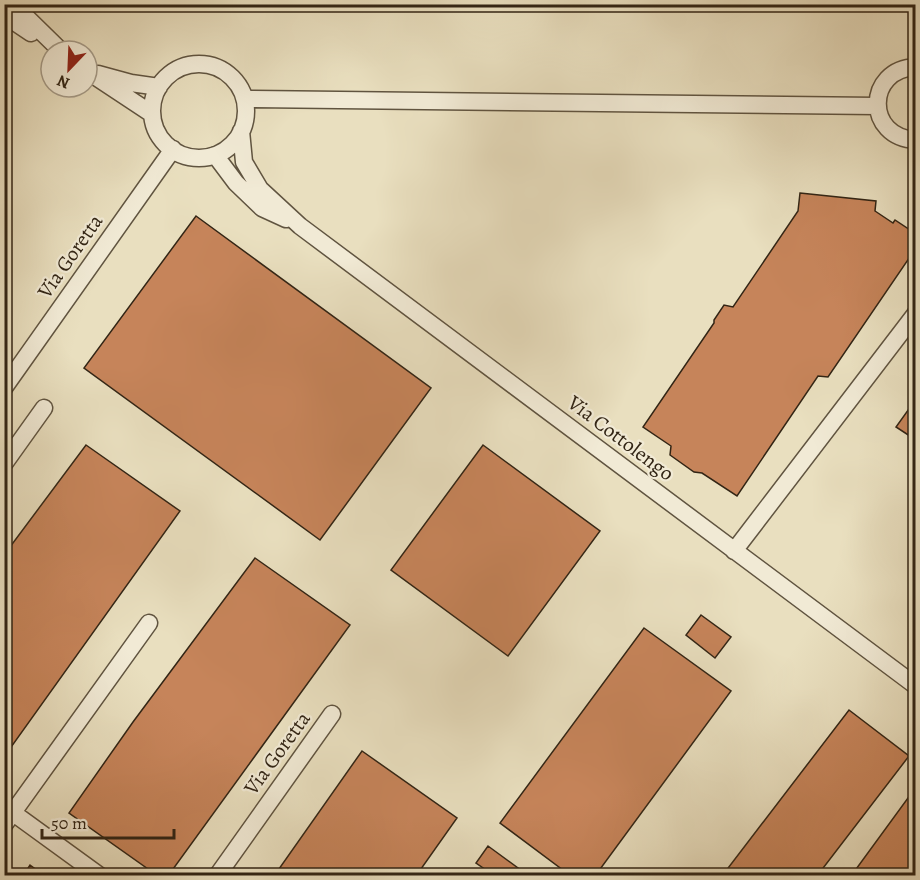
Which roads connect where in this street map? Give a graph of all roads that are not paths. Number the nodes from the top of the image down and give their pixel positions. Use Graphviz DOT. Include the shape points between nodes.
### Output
graph roads {
  1 [pos="14,4"];
  2 [pos="4,15"];
  3 [pos="42,39"];
  4 [pos="49,39"];
  5 [pos="915,67"];
  6 [pos="99,74"];
  7 [pos="99,79"];
  8 [pos="159,87"];
  9 [pos="245,99"];
  10 [pos="877,106"];
  11 [pos="152,114"];
  12 [pos="242,131"];
  13 [pos="915,140"];
  14 [pos="173,149"];
  15 [pos="214,155"];
  16 [pos="300,226"];
  17 [pos="915,313"];
  18 [pos="4,388"];
  19 [pos="44,408"];
  20 [pos="4,464"];
  21 [pos="734,550"];
  22 [pos="149,623"];
  23 [pos="915,686"];
  24 [pos="332,714"];
  25 [pos="7,815"];
  26 [pos="100,876"];
  27 [pos="217,876"];
  1 -- 4 [label="street"];
  2 -- 3 [label="street"];
  5 -- 10 [label="street" via="891,74 878,94"];
  6 -- 8 [label="street"];
  7 -- 11 [label="street"];
  8 -- 9 [label="street" via="183,67 214,66 228,73"];
  8 -- 11 [label="street"];
  9 -- 10 [label="street"];
  9 -- 12 [label="street"];
  10 -- 13 [label="street" via="886,128 895,136"];
  11 -- 14 [label="street" via="155,128"];
  12 -- 15 [label="street" via="235,141"];
  12 -- 16 [label="street, Via Cottolengo" via="244,162 254,180"];
  14 -- 15 [label="street" via="193,157"];
  14 -- 18 [label="street, Via Goretta"];
  15 -- 16 [label="street, Via Cottolengo" via="262,208"];
  16 -- 21 [label="street, Via Cottolengo"];
  17 -- 21 [label="street"];
  19 -- 20 [label="street"];
  21 -- 23 [label="street, Via Cottolengo"];
  22 -- 25 [label="street"];
  24 -- 27 [label="street, Via Goretta"];
  25 -- 26 [label="street"];
}
